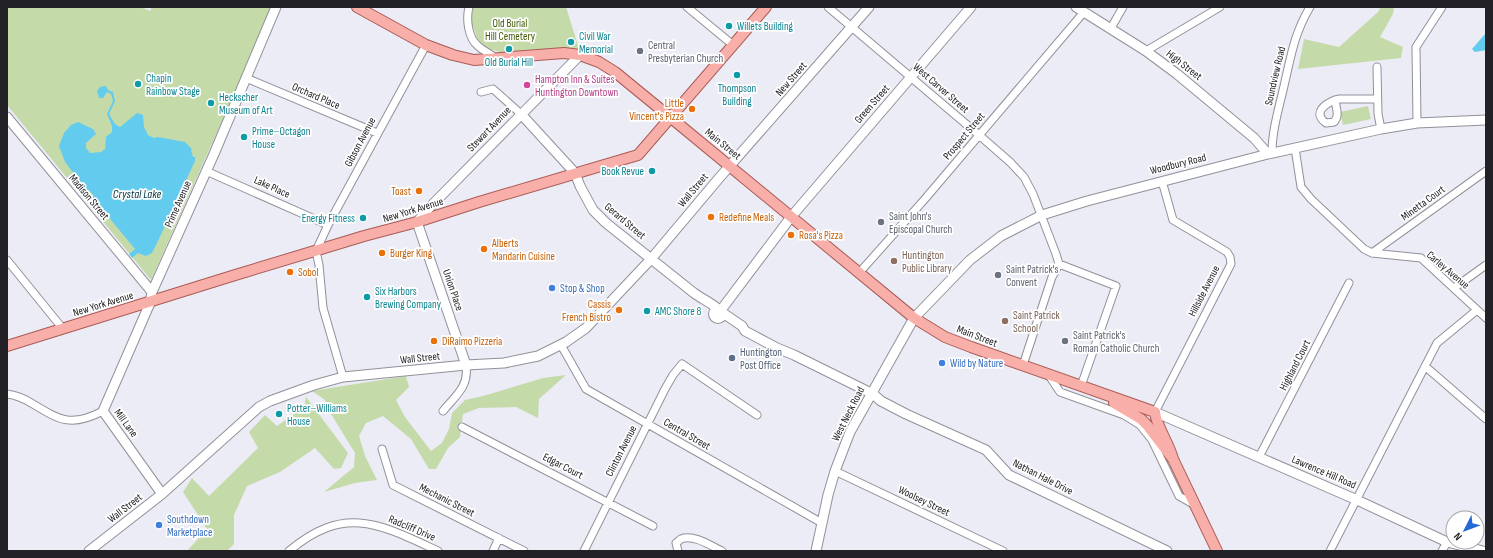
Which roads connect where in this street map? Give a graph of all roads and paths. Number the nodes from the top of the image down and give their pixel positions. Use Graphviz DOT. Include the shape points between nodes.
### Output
graph roads {
  1 [pos="276,7"];
  2 [pos="357,7"];
  3 [pos="468,7"];
  4 [pos="687,7"];
  5 [pos="766,7"];
  6 [pos="828,7"];
  7 [pos="870,7"];
  8 [pos="971,7"];
  9 [pos="1123,7"];
  10 [pos="1220,7"];
  11 [pos="1310,7"];
  12 [pos="1442,7"];
  13 [pos="1080,9"];
  14 [pos="852,27"];
  15 [pos="1111,28"];
  16 [pos="426,45"];
  17 [pos="733,45"];
  18 [pos="1146,51"];
  19 [pos="580,55"];
  20 [pos="496,59"];
  21 [pos="1377,67"];
  22 [pos="911,77"];
  23 [pos="246,78"];
  24 [pos="481,92"];
  25 [pos="1377,99"];
  26 [pos="1336,100"];
  27 [pos="521,114"];
  28 [pos="7,117"];
  29 [pos="670,117"];
  30 [pos="1486,120"];
  31 [pos="1417,123"];
  32 [pos="1381,129"];
  33 [pos="377,133"];
  34 [pos="979,135"];
  35 [pos="1295,148"];
  36 [pos="1270,153"];
  37 [pos="730,166"];
  38 [pos="206,171"];
  39 [pos="1486,171"];
  40 [pos="575,172"];
  41 [pos="1162,181"];
  42 [pos="1042,215"];
  43 [pos="791,216"];
  44 [pos="417,222"];
  45 [pos="328,225"];
  46 [pos="316,251"];
  47 [pos="1372,253"];
  48 [pos="651,259"];
  49 [pos="7,260"];
  50 [pos="1059,264"];
  51 [pos="1486,265"];
  52 [pos="859,273"];
  53 [pos="1349,283"];
  54 [pos="1454,288"];
  55 [pos="152,292"];
  56 [pos="150,303"];
  57 [pos="1477,310"];
  58 [pos="719,313"];
  59 [pos="914,318"];
  60 [pos="1486,318"];
  61 [pos="63,329"];
  62 [pos="561,345"];
  63 [pos="7,346"];
  64 [pos="466,365"];
  65 [pos="1023,365"];
  66 [pos="1426,367"];
  67 [pos="1048,374"];
  68 [pos="343,377"];
  69 [pos="1081,386"];
  70 [pos="1091,390"];
  71 [pos="7,394"];
  72 [pos="872,394"];
  73 [pos="103,411"];
  74 [pos="443,411"];
  75 [pos="1155,412"];
  76 [pos="757,415"];
  77 [pos="1486,419"];
  78 [pos="648,424"];
  79 [pos="462,427"];
  80 [pos="382,449"];
  81 [pos="1259,457"];
  82 [pos="1173,459"];
  83 [pos="835,471"];
  84 [pos="162,494"];
  85 [pos="1357,500"];
  86 [pos="609,502"];
  87 [pos="1195,505"];
  88 [pos="822,523"];
  89 [pos="653,526"];
  90 [pos="499,538"];
  91 [pos="1445,541"];
  92 [pos="426,548"];
  93 [pos="818,550"];
  94 [pos="1217,550"];
  95 [pos="89,551"];
  96 [pos="289,551"];
  97 [pos="438,551"];
  98 [pos="493,551"];
  99 [pos="524,551"];
  100 [pos="584,551"];
  101 [pos="678,551"];
  102 [pos="722,551"];
  103 [pos="1003,551"];
  104 [pos="1167,551"];
  105 [pos="1330,551"];
  1 -- 23 [label="street, Prime Avenue"];
  2 -- 16 [label="main road, Main Street"];
  3 -- 20 [label="street" via="468,23 473,40"];
  4 -- 17 [label="street"];
  5 -- 17 [label="main road, New York Avenue"];
  6 -- 14 [label="street, West Carver Street"];
  7 -- 14 [label="street, New Street"];
  8 -- 22 [label="street, Green Street"];
  9 -- 15 [label="street"];
  10 -- 18 [label="street"];
  11 -- 36 [label="street, Soundview Road" via="1294,43"];
  12 -- 31 [label="street" via="1416,47"];
  13 -- 15 [label="street, High Street"];
  13 -- 34 [label="street, Prospect Street"];
  14 -- 22 [label="street, West Carver Street"];
  14 -- 37 [label="street, New Street"];
  15 -- 18 [label="street, High Street"];
  16 -- 20 [label="main road, Main Street" via="453,56 474,60"];
  16 -- 33 [label="street, Gibson Avenue"];
  17 -- 29 [label="main road, New York Avenue"];
  18 -- 36 [label="street, High Street" via="1212,102"];
  19 -- 20 [label="main road, Main Street" via="564,53"];
  19 -- 27 [label="street, Stewart Avenue"];
  19 -- 29 [label="main road, Main Street" via="599,62 615,72"];
  21 -- 25 [label="street"];
  22 -- 34 [label="street, West Carver Street"];
  22 -- 43 [label="street, Green Street"];
  23 -- 33 [label="street, Orchard Place"];
  23 -- 38 [label="street, Prime Avenue"];
  24 -- 27 [label="street, Gerard Street" via="493,90"];
  25 -- 26 [label="street"];
  25 -- 32 [label="street"];
  27 -- 40 [label="street, Gerard Street"];
  27 -- 44 [label="street, Stewart Avenue"];
  28 -- 55 [label="street, Madison Street"];
  29 -- 37 [label="main road, Main Street"];
  29 -- 40 [label="main road, New York Avenue" via="638,155"];
  30 -- 31 [label="street, Woodbury Road"];
  31 -- 32 [label="street, Woodbury Road"];
  32 -- 35 [label="street, Woodbury Road"];
  33 -- 45 [label="street, Gibson Avenue"];
  34 -- 42 [label="street, West Carver Street" via="1024,177"];
  34 -- 52 [label="street, Prospect Street"];
  35 -- 36 [label="street, Woodbury Road"];
  35 -- 47 [label="street, Carley Avenue" via="1301,187 1364,249"];
  36 -- 41 [label="street, Woodbury Road"];
  37 -- 43 [label="main road, Main Street"];
  37 -- 48 [label="street, Wall Street"];
  38 -- 45 [label="street, Lake Place"];
  38 -- 55 [label="street, Prime Avenue"];
  39 -- 47 [label="street, Minetta Court"];
  40 -- 44 [label="main road, New York Avenue"];
  40 -- 48 [label="street, Gerard Street" via="593,210"];
  41 -- 42 [label="street, Woodbury Road"];
  41 -- 75 [label="street, Hillside Avenue" via="1172,220 1227,252 1231,264"];
  42 -- 50 [label="street, West Carver Street"];
  42 -- 59 [label="street, Woodbury Road" via="1001,236 986,247"];
  43 -- 52 [label="main road, Main Street"];
  43 -- 58 [label="street"];
  44 -- 46 [label="main road, New York Avenue"];
  44 -- 64 [label="street, Union Place"];
  45 -- 46 [label="street, Gibson Avenue"];
  46 -- 56 [label="main road, New York Avenue"];
  46 -- 68 [label="street" via="323,308"];
  47 -- 54 [label="street, Carley Avenue" via="1420,258"];
  48 -- 58 [label="street, Gerard Street" via="700,298 706,299"];
  48 -- 62 [label="street, Wall Street" via="586,328"];
  49 -- 61 [label="street"];
  50 -- 65 [label="street"];
  50 -- 69 [label="street" via="1116,286"];
  51 -- 54 [label="street"];
  52 -- 59 [label="main road, Main Street"];
  53 -- 81 [label="street, Highland Court"];
  54 -- 57 [label="street, Carley Avenue"];
  55 -- 56 [label="street, Prime Avenue"];
  56 -- 61 [label="main road, New York Avenue"];
  56 -- 73 [label="street, Prime Avenue"];
  57 -- 60 [label="street, Carley Avenue"];
  57 -- 66 [label="street" via="1437,343"];
  58 -- 72 [label="street, Gerard Street" via="777,348"];
  59 -- 65 [label="main road, Main Street" via="945,336"];
  59 -- 72 [label="street, West Neck Road"];
  61 -- 63 [label="main road, New York Avenue"];
  62 -- 64 [label="street, Wall Street" via="538,356 522,360"];
  62 -- 78 [label="street, Central Street" via="586,389"];
  64 -- 68 [label="street, Wall Street"];
  64 -- 74 [label="street" via="466,382"];
  65 -- 67 [label="main road, Main Street"];
  66 -- 77 [label="street"];
  66 -- 85 [label="street"];
  67 -- 69 [label="main road, Main Street"];
  67 -- 87 [label="street" via="1060,392 1124,415 1140,425 1152,440 1179,496"];
  68 -- 84 [label="street, Wall Street" via="314,385 259,407"];
  69 -- 70 [label="main road, Main Street"];
  70 -- 75 [label="main road, Main Street"];
  70 -- 82 [label="main road, Main Street" via="1141,419"];
  71 -- 73 [label="street, Mill Lane" via="24,399 54,417 67,420 81,420"];
  72 -- 83 [label="street, West Neck Road" via="850,432"];
  72 -- 104 [label="street, Nathan Hale Drive" via="906,414 986,450 1009,475"];
  73 -- 84 [label="street, Mill Lane"];
  75 -- 81 [label="street, Lawrence Hill Road"];
  75 -- 82 [label="main road, Main Street"];
  76 -- 78 [label="street, Clinton Avenue" via="682,364 665,389"];
  78 -- 86 [label="street, Clinton Avenue"];
  78 -- 88 [label="street, Central Street"];
  79 -- 86 [label="street, Edgar Court"];
  80 -- 90 [label="street, Mechanic Street" via="393,485"];
  81 -- 85 [label="street, Lawrence Hill Road"];
  82 -- 87 [label="main road, Main Street"];
  83 -- 88 [label="street, West Neck Road"];
  83 -- 103 [label="street, Woolsey Street"];
  84 -- 95 [label="street, Wall Street"];
  85 -- 91 [label="street, Lawrence Hill Road"];
  85 -- 105 [label="street"];
  86 -- 89 [label="street, Edgar Court"];
  86 -- 100 [label="street, Clinton Avenue"];
  87 -- 94 [label="main road, Main Street"];
  88 -- 93 [label="street, West Neck Road"];
  90 -- 98 [label="street"];
  90 -- 99 [label="street, Mechanic Street"];
  92 -- 96 [label="street, Radcliff Drive" via="399,532 378,525 347,523 316,532"];
  92 -- 97 [label="street, Radcliff Drive"];
  101 -- 102 [label="street" via="676,543 681,539 691,538"];
}
